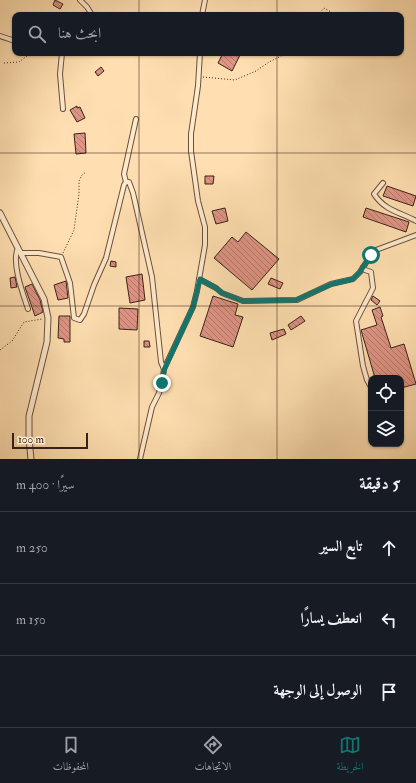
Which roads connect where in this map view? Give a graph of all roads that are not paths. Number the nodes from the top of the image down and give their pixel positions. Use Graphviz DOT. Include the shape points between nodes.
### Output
graph roads {
  1 [pos="80,0"];
  2 [pos="205,0"];
  3 [pos="90,12"];
  4 [pos="203,12"];
  5 [pos="0,36"];
  6 [pos="12,40"];
  7 [pos="62,56"];
  8 [pos="200,56"];
  9 [pos="63,109"];
  10 [pos="136,119"];
  11 [pos="126,182"];
  12 [pos="383,183"];
  13 [pos="0,213"];
  14 [pos="416,221"];
  15 [pos="416,235"];
  16 [pos="18,248"];
  17 [pos="22,253"];
  18 [pos="364,267"];
  19 [pos="200,279"];
  20 [pos="28,309"];
  21 [pos="164,370"];
  22 [pos="368,382"];
  23 [pos="31,459"];
  24 [pos="140,459"];
  1 -- 3 [label="street"];
  2 -- 4 [label="street"];
  5 -- 6 [label="street"];
  7 -- 9 [label="street" via="60,74"];
  8 -- 19 [label="street" via="191,151 198,201 205,228 206,245"];
  10 -- 11 [label="street" via="124,174"];
  11 -- 17 [label="street" via="106,258 84,314 79,320 74,317 70,283 61,257"];
  11 -- 21 [label="street" via="132,186 152,277"];
  12 -- 14 [label="street" via="374,194 378,200 386,208"];
  13 -- 16 [label="street"];
  15 -- 18 [label="street" via="376,250"];
  16 -- 17 [label="street"];
  16 -- 20 [label="street" via="18,270"];
  17 -- 23 [label="street" via="44,299 48,318 47,342 29,416"];
  18 -- 19 [label="street" via="353,279 332,284 296,300 243,301 222,293"];
  18 -- 22 [label="street" via="371,272 373,288 356,321"];
  19 -- 21 [label="street" via="193,307"];
  21 -- 24 [label="street"];
}
